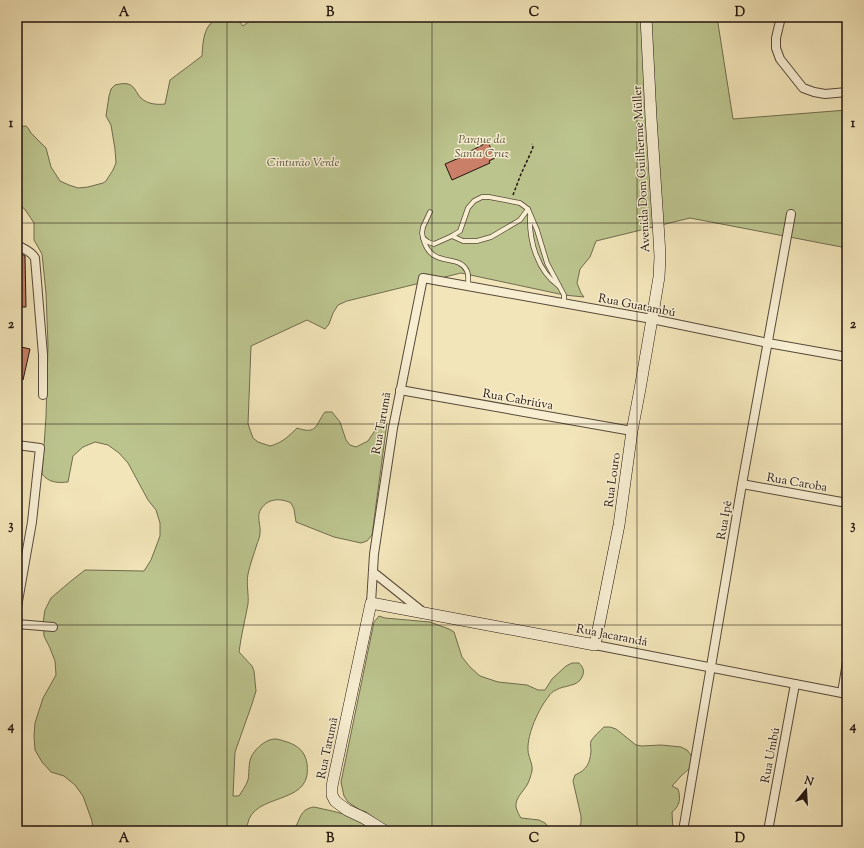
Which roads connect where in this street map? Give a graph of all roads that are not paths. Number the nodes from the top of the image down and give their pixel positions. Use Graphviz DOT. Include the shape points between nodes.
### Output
graph roads {
  1 [pos="646,17"];
  2 [pos="781,17"];
  3 [pos="847,92"];
  4 [pos="528,209"];
  5 [pos="430,212"];
  6 [pos="530,214"];
  7 [pos="791,214"];
  8 [pos="452,236"];
  9 [pos="423,238"];
  10 [pos="17,245"];
  11 [pos="423,278"];
  12 [pos="468,286"];
  13 [pos="560,288"];
  14 [pos="564,304"];
  15 [pos="652,320"];
  16 [pos="768,343"];
  17 [pos="847,357"];
  18 [pos="400,390"];
  19 [pos="43,395"];
  20 [pos="632,431"];
  21 [pos="17,445"];
  22 [pos="742,484"];
  23 [pos="847,503"];
  24 [pos="373,572"];
  25 [pos="371,603"];
  26 [pos="17,607"];
  27 [pos="423,613"];
  28 [pos="17,624"];
  29 [pos="53,627"];
  30 [pos="595,645"];
  31 [pos="847,662"];
  32 [pos="711,667"];
  33 [pos="795,684"];
  34 [pos="844,694"];
  35 [pos="385,831"];
  36 [pos="683,831"];
  37 [pos="768,831"];
  1 -- 15 [label="street, Avenida Dom Guilherme Müller" via="660,257"];
  2 -- 3 [label="street" via="776,48 780,59 804,88 824,94"];
  4 -- 6 [label="lane"];
  4 -- 8 [label="lane" via="520,220 477,241 459,240"];
  4 -- 8 [label="lane" via="520,203 489,196 482,197 468,208 460,231"];
  5 -- 9 [label="lane" via="423,227"];
  6 -- 13 [label="lane" via="547,262"];
  6 -- 13 [label="lane" via="535,251 543,268"];
  7 -- 16 [label="street, Rua Ipê"];
  8 -- 9 [label="lane" via="434,244"];
  9 -- 12 [label="lane" via="432,255 457,262 467,270"];
  10 -- 19 [label="street" via="28,250 35,258 43,355"];
  11 -- 12 [label="street, Rua Guatambú"];
  11 -- 18 [label="street, Rua Tarumã"];
  12 -- 14 [label="street, Rua Guatambú"];
  13 -- 14 [label="lane" via="564,295"];
  14 -- 15 [label="street, Rua Guatambú"];
  15 -- 16 [label="street, Rua Guatambú"];
  15 -- 20 [label="street, Rua Louro"];
  16 -- 17 [label="street, Rua Guatambú"];
  16 -- 22 [label="street, Rua Ipê"];
  18 -- 20 [label="street, Rua Cabriúva"];
  18 -- 24 [label="street, Rua Tarumã"];
  20 -- 30 [label="street, Rua Louro" via="618,525"];
  21 -- 26 [label="street" via="40,448 32,522"];
  22 -- 23 [label="street, Rua Caroba"];
  22 -- 32 [label="street, Rua Ipê"];
  24 -- 25 [label="street, Rua Tarumã"];
  24 -- 27 [label="street"];
  25 -- 27 [label="street, Rua Jacarandá"];
  25 -- 35 [label="street, Rua Tarumã" via="332,795 335,801 347,810"];
  27 -- 30 [label="street, Rua Jacarandá"];
  28 -- 29 [label="street"];
  30 -- 32 [label="street, Rua Jacarandá"];
  31 -- 34 [label="street"];
  32 -- 33 [label="street, Rua Jacarandá"];
  32 -- 36 [label="street, Rua Ipê"];
  33 -- 34 [label="street, Rua Jacarandá"];
  33 -- 37 [label="street, Rua Umbú"];
}
